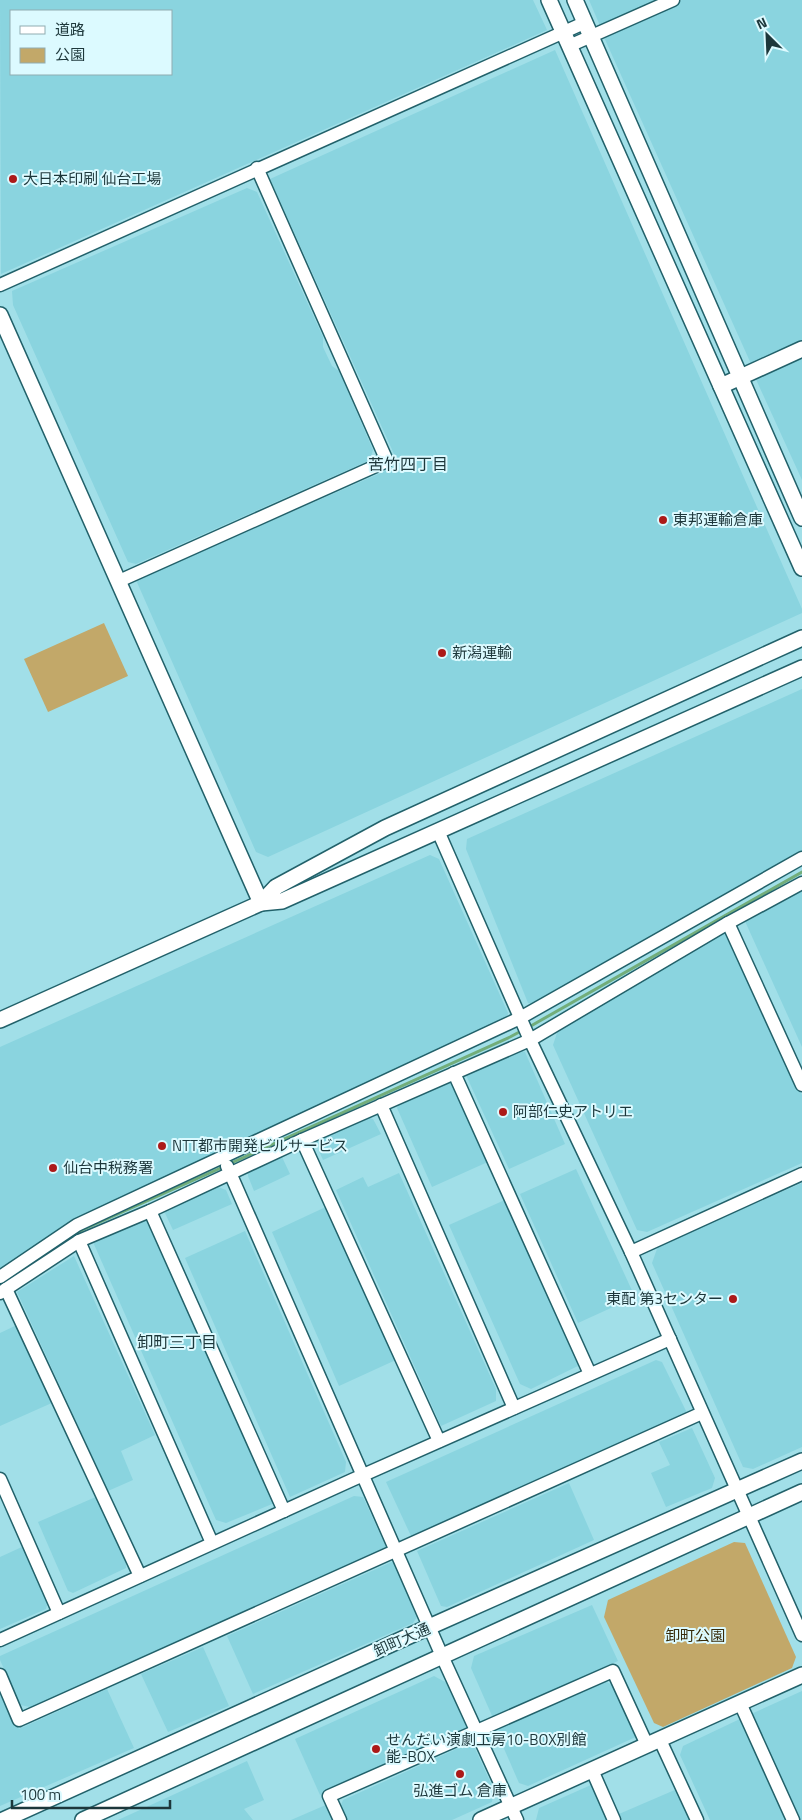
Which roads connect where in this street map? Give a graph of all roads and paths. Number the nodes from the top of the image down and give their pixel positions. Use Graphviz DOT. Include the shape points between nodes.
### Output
graph roads {
  1 [pos="549,0"];
  2 [pos="575,0"];
  3 [pos="673,0"];
  4 [pos="587,30"];
  5 [pos="566,39"];
  6 [pos="257,168"];
  7 [pos="0,285"];
  8 [pos="0,315"];
  9 [pos="802,349"];
  10 [pos="741,377"];
  11 [pos="721,386"];
  12 [pos="802,518"];
  13 [pos="802,568"];
  14 [pos="119,581"];
  15 [pos="802,638"];
  16 [pos="802,668"];
  17 [pos="438,831"];
  18 [pos="802,858"];
  19 [pos="802,883"];
  20 [pos="261,902"];
  21 [pos="728,923"];
  22 [pos="520,1019"];
  23 [pos="0,1020"];
  24 [pos="528,1037"];
  25 [pos="454,1073"];
  26 [pos="802,1085"];
  27 [pos="380,1105"];
  28 [pos="302,1140"];
  29 [pos="222,1157"];
  30 [pos="230,1173"];
  31 [pos="802,1174"];
  32 [pos="150,1211"];
  33 [pos="79,1241"];
  34 [pos="631,1252"];
  35 [pos="0,1276"];
  36 [pos="3,1291"];
  37 [pos="670,1339"];
  38 [pos="590,1374"];
  39 [pos="514,1408"];
  40 [pos="702,1413"];
  41 [pos="439,1442"];
  42 [pos="802,1461"];
  43 [pos="363,1475"];
  44 [pos="0,1479"];
  45 [pos="736,1491"];
  46 [pos="802,1492"];
  47 [pos="284,1511"];
  48 [pos="749,1517"];
  49 [pos="212,1543"];
  50 [pos="396,1550"];
  51 [pos="140,1576"];
  52 [pos="59,1613"];
  53 [pos="430,1627"];
  54 [pos="802,1635"];
  55 [pos="0,1640"];
  56 [pos="442,1656"];
  57 [pos="0,1675"];
  58 [pos="802,1675"];
  59 [pos="740,1703"];
  60 [pos="477,1730"];
  61 [pos="654,1742"];
  62 [pos="592,1770"];
  63 [pos="514,1813"];
  64 [pos="3,1820"];
  65 [pos="82,1820"];
  66 [pos="340,1820"];
  67 [pos="481,1820"];
  68 [pos="614,1820"];
  69 [pos="697,1820"];
  70 [pos="793,1820"];
  1 -- 5 [label="street"];
  2 -- 4 [label="street"];
  3 -- 4 [label="street"];
  4 -- 5 [label="street"];
  4 -- 10 [label="street"];
  5 -- 6 [label="street"];
  5 -- 11 [label="street"];
  6 -- 7 [label="street"];
  6 -- 14 [label="street" via="387,461"];
  8 -- 14 [label="street"];
  9 -- 10 [label="street"];
  10 -- 11 [label="street"];
  10 -- 12 [label="street"];
  11 -- 13 [label="street"];
  14 -- 20 [label="street"];
  15 -- 20 [label="street" via="385,828 276,887"];
  16 -- 17 [label="street"];
  17 -- 20 [label="street" via="282,901"];
  17 -- 22 [label="street"];
  18 -- 22 [label="street"];
  19 -- 21 [label="street"];
  20 -- 23 [label="street"];
  21 -- 24 [label="street"];
  21 -- 26 [label="street"];
  22 -- 24 [label="street"];
  22 -- 29 [label="street"];
  24 -- 25 [label="street"];
  24 -- 34 [label="street"];
  25 -- 27 [label="street"];
  25 -- 38 [label="street"];
  27 -- 28 [label="street"];
  27 -- 39 [label="street"];
  28 -- 30 [label="street"];
  28 -- 41 [label="street"];
  29 -- 30 [label="street"];
  29 -- 35 [label="street" via="77,1225"];
  30 -- 32 [label="street"];
  30 -- 43 [label="street"];
  31 -- 34 [label="street"];
  32 -- 33 [label="street"];
  32 -- 47 [label="street"];
  33 -- 36 [label="street"];
  33 -- 49 [label="street"];
  34 -- 37 [label="street"];
  36 -- 51 [label="street"];
  37 -- 38 [label="street"];
  37 -- 40 [label="street"];
  38 -- 39 [label="street"];
  39 -- 41 [label="street"];
  40 -- 45 [label="street"];
  40 -- 50 [label="street"];
  41 -- 43 [label="street"];
  42 -- 45 [label="street, 卸町大通"];
  43 -- 47 [label="street"];
  43 -- 50 [label="street"];
  44 -- 52 [label="street"];
  45 -- 48 [label="street"];
  45 -- 53 [label="street, 卸町大通"];
  46 -- 48 [label="street"];
  47 -- 49 [label="street"];
  48 -- 54 [label="street"];
  48 -- 56 [label="street"];
  49 -- 51 [label="street"];
  50 -- 53 [label="street"];
  50 -- 57 [label="street" via="19,1720"];
  51 -- 52 [label="street"];
  52 -- 55 [label="street"];
  53 -- 56 [label="street"];
  53 -- 64 [label="street, 卸町大通"];
  56 -- 60 [label="street"];
  56 -- 65 [label="street"];
  58 -- 59 [label="street"];
  59 -- 61 [label="street"];
  59 -- 70 [label="street"];
  60 -- 61 [label="street" via="613,1671"];
  60 -- 63 [label="street"];
  60 -- 66 [label="street" via="329,1796"];
  61 -- 62 [label="street"];
  61 -- 69 [label="street"];
  62 -- 63 [label="street"];
  62 -- 68 [label="street"];
  63 -- 67 [label="street"];
}
